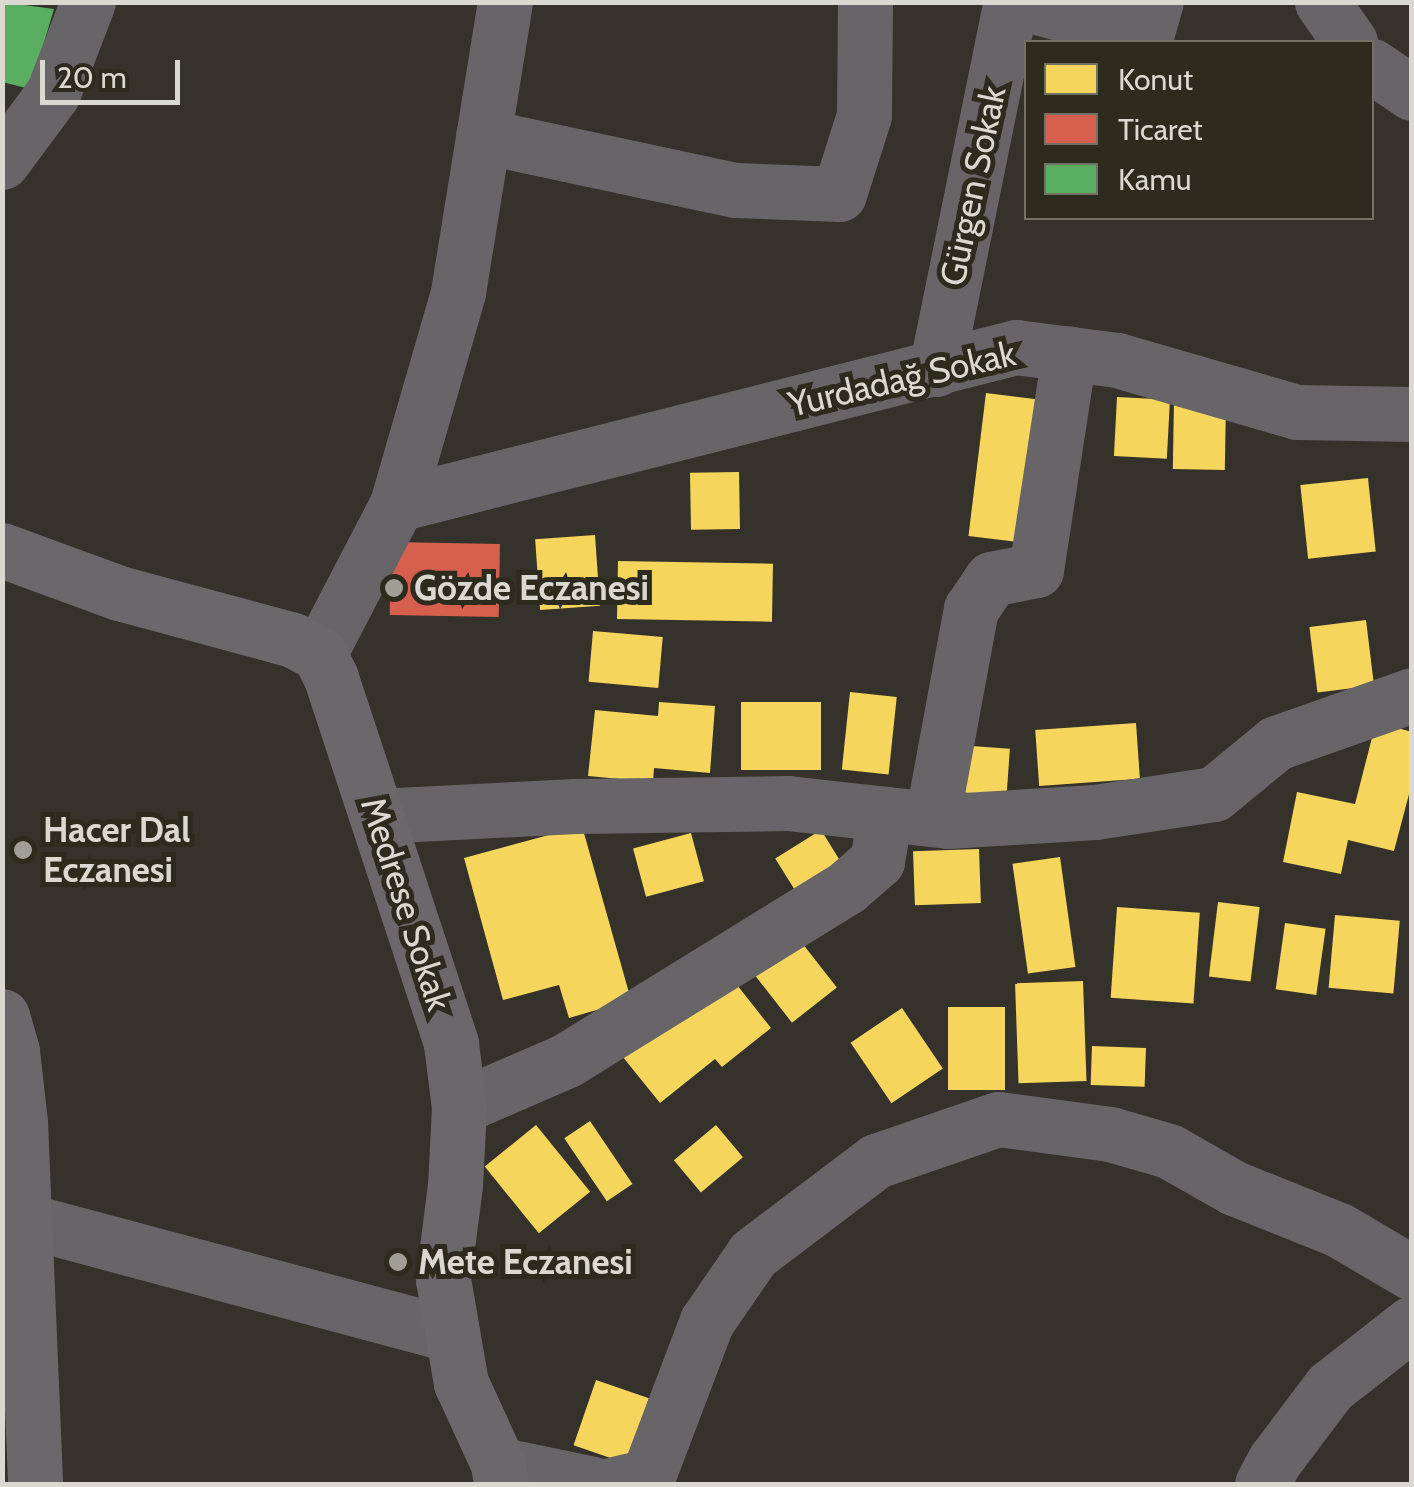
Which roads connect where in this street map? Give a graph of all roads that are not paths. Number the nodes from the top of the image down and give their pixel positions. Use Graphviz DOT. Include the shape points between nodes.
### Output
graph roads {
  1 [pos="88,2"];
  2 [pos="505,2"];
  3 [pos="865,2"];
  4 [pos="1014,2"];
  5 [pos="1156,2"];
  6 [pos="1322,2"];
  7 [pos="1349,40"];
  8 [pos="1374,67"];
  9 [pos="1412,93"];
  10 [pos="483,136"];
  11 [pos="2,162"];
  12 [pos="1069,354"];
  13 [pos="936,369"];
  14 [pos="1412,414"];
  15 [pos="397,504"];
  16 [pos="2,550"];
  17 [pos="318,654"];
  18 [pos="1412,695"];
  19 [pos="377,816"];
  20 [pos="908,816"];
  21 [pos="2,1016"];
  22 [pos="459,1107"];
  23 [pos="24,1220"];
  24 [pos="1412,1273"];
  25 [pos="1412,1323"];
  26 [pos="450,1334"];
  27 [pos="18,1423"];
  28 [pos="500,1474"];
  29 [pos="35,1484"];
  30 [pos="594,1484"];
  31 [pos="614,1484"];
  32 [pos="1262,1484"];
  1 -- 11 [label="street" via="54,93"];
  2 -- 10 [label="street"];
  3 -- 10 [label="street" via="864,115 839,194 735,190"];
  4 -- 5 [label="street" via="1146,36"];
  4 -- 13 [label="street, Gürgen Sokak"];
  6 -- 7 [label="street"];
  8 -- 9 [label="street"];
  10 -- 15 [label="street" via="458,292"];
  12 -- 13 [label="street, Yurdadağ Sokak" via="1016,347"];
  12 -- 14 [label="street, Yurdadağ Sokak" via="1117,360 1297,412"];
  12 -- 20 [label="street" via="1036,570 991,578 971,609"];
  13 -- 15 [label="street, Yurdadağ Sokak"];
  15 -- 17 [label="street"];
  16 -- 17 [label="street" via="118,592 293,640"];
  17 -- 19 [label="street, Medrese Sokak"];
  18 -- 20 [label="street" via="1276,743 1214,794 1095,812"];
  19 -- 20 [label="street" via="788,803"];
  19 -- 22 [label="street, Medrese Sokak" via="437,994"];
  20 -- 22 [label="street" via="877,861 847,887 568,1060"];
  21 -- 23 [label="street" via="20,1122"];
  22 -- 26 [label="street, Medrese Sokak" via="443,1280"];
  23 -- 26 [label="street"];
  23 -- 27 [label="street"];
  24 -- 31 [label="street" via="1339,1230 1234,1188 1169,1152 1110,1134 998,1119 876,1161 753,1254 707,1320 648,1476"];
  25 -- 32 [label="street" via="1330,1387"];
  26 -- 28 [label="street, Medrese Sokak" via="461,1383"];
  27 -- 29 [label="street"];
  28 -- 30 [label="street"];
}
